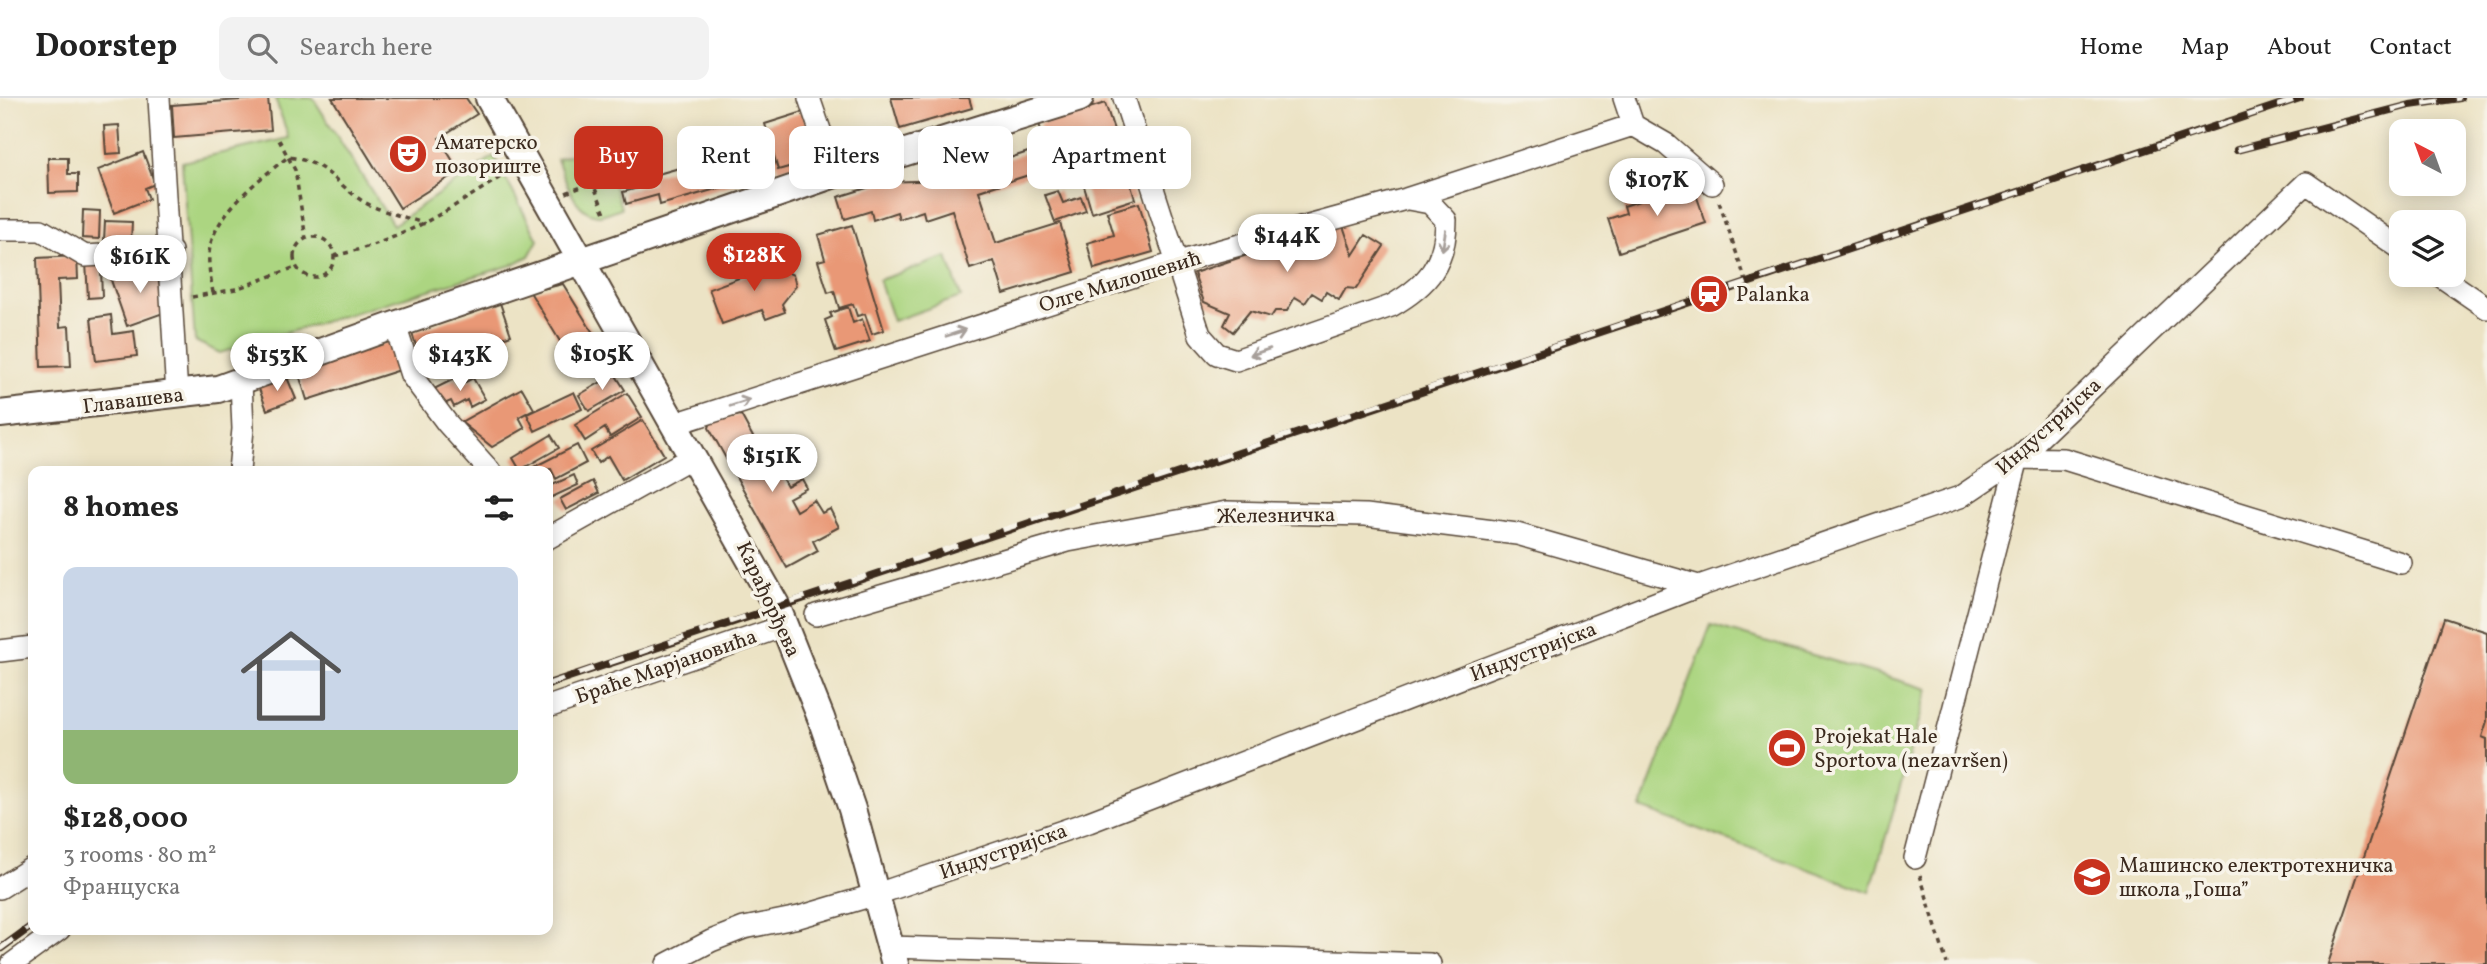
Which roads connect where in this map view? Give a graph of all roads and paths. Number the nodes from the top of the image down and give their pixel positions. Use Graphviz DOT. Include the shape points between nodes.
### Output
graph roads {
  1 [pos="159,98"];
  2 [pos="489,98"];
  3 [pos="809,98"];
  4 [pos="1080,98"];
  5 [pos="1124,98"];
  6 [pos="1624,98"];
  7 [pos="1633,125"];
  8 [pos="819,126"];
  9 [pos="279,140"];
  10 [pos="904,153"];
  11 [pos="288,157"];
  12 [pos="524,162"];
  13 [pos="1712,184"];
  14 [pos="576,189"];
  15 [pos="595,189"];
  16 [pos="792,189"];
  17 [pos="561,195"];
  18 [pos="1406,199"];
  19 [pos="605,213"];
  20 [pos="425,224"];
  21 [pos="0,230"];
  22 [pos="306,239"];
  23 [pos="2389,240"];
  24 [pos="171,251"];
  25 [pos="334,256"];
  26 [pos="580,262"];
  27 [pos="1178,262"];
  28 [pos="296,267"];
  29 [pos="1747,284"];
  30 [pos="2456,287"];
  31 [pos="213,293"];
  32 [pos="173,300"];
  33 [pos="2487,308"];
  34 [pos="395,324"];
  35 [pos="241,382"];
  36 [pos="177,395"];
  37 [pos="0,414"];
  38 [pos="675,424"];
  39 [pos="694,456"];
  40 [pos="2018,458"];
  41 [pos="239,466"];
  42 [pos="486,466"];
  43 [pos="553,535"];
  44 [pos="2402,563"];
  45 [pos="1699,586"];
  46 [pos="816,615"];
  47 [pos="784,626"];
  48 [pos="28,648"];
  49 [pos="0,651"];
  50 [pos="553,705"];
  51 [pos="1915,858"];
  52 [pos="28,870"];
  53 [pos="0,888"];
  54 [pos="877,894"];
  55 [pos="52,935"];
  56 [pos="893,956"];
  57 [pos="12,964"];
  58 [pos="667,964"];
  59 [pos="1430,964"];
  60 [pos="1947,964"];
  1 -- 24 [label="street"];
  2 -- 12 [label="main road, Карађорђева"];
  3 -- 8 [label="street"];
  4 -- 10 [label="main road, Главашева"];
  5 -- 27 [label="street"];
  6 -- 7 [label="street"];
  7 -- 13 [label="street" via="1666,144"];
  7 -- 18 [label="street, Олге Милошевић"];
  9 -- 11 [label="path"];
  11 -- 20 [label="path" via="321,167 359,199"];
  11 -- 22 [label="path" via="295,170"];
  11 -- 31 [label="path" via="234,202 211,242"];
  12 -- 20 [label="path"];
  12 -- 26 [label="main road, Карађорђева"];
  13 -- 29 [label="path"];
  14 -- 17 [label="path"];
  15 -- 19 [label="path"];
  16 -- 26 [label="main road, Главашева"];
  18 -- 27 [label="street, Олге Милошевић"];
  18 -- 27 [label="street, one-way" via="1430,203 1446,219 1446,243 1434,270 1415,292 1391,306 1236,360 1217,354 1200,335"];
  20 -- 25 [label="path" via="378,246"];
  21 -- 24 [label="street" via="41,230 85,256"];
  22 -- 25 [label="path" via="323,240"];
  22 -- 28 [label="path" via="295,250"];
  23 -- 40 [label="street, Индустријска" via="2306,183"];
  24 -- 32 [label="street"];
  25 -- 28 [label="path" via="330,269 319,277 306,276"];
  26 -- 34 [label="main road, Главашева"];
  26 -- 38 [label="main road, Карађорђева"];
  38 -- 27 [label="street, Олге Милошевић, one-way"];
  28 -- 31 [label="path"];
  30 -- 33 [label="street"];
  31 -- 32 [label="path"];
  32 -- 36 [label="street"];
  34 -- 35 [label="main road, Главашева"];
  34 -- 42 [label="street" via="411,374"];
  35 -- 36 [label="main road, Главашева"];
  35 -- 41 [label="street"];
  36 -- 37 [label="main road, Главашева"];
  38 -- 39 [label="main road, Карађорђева"];
  39 -- 43 [label="street"];
  39 -- 47 [label="main road, Карађорђева" via="763,578"];
  40 -- 44 [label="street" via="2064,459"];
  40 -- 45 [label="street, Индустријска" via="1960,497"];
  40 -- 51 [label="street"];
  45 -- 46 [label="street, Железничка" via="1517,534 1366,514 1227,512 1068,541"];
  45 -- 54 [label="street, Индустријска" via="1125,808"];
  47 -- 50 [label="street, Браће Марјановића"];
  47 -- 54 [label="main road, Карађорђева" via="821,718"];
  48 -- 49 [label="street"];
  51 -- 60 [label="path"];
  52 -- 53 [label="street"];
  54 -- 56 [label="main road, Карађорђева"];
  54 -- 58 [label="street, Индустријска" via="744,928"];
  55 -- 57 [label="street"];
  56 -- 59 [label="street"];
}
